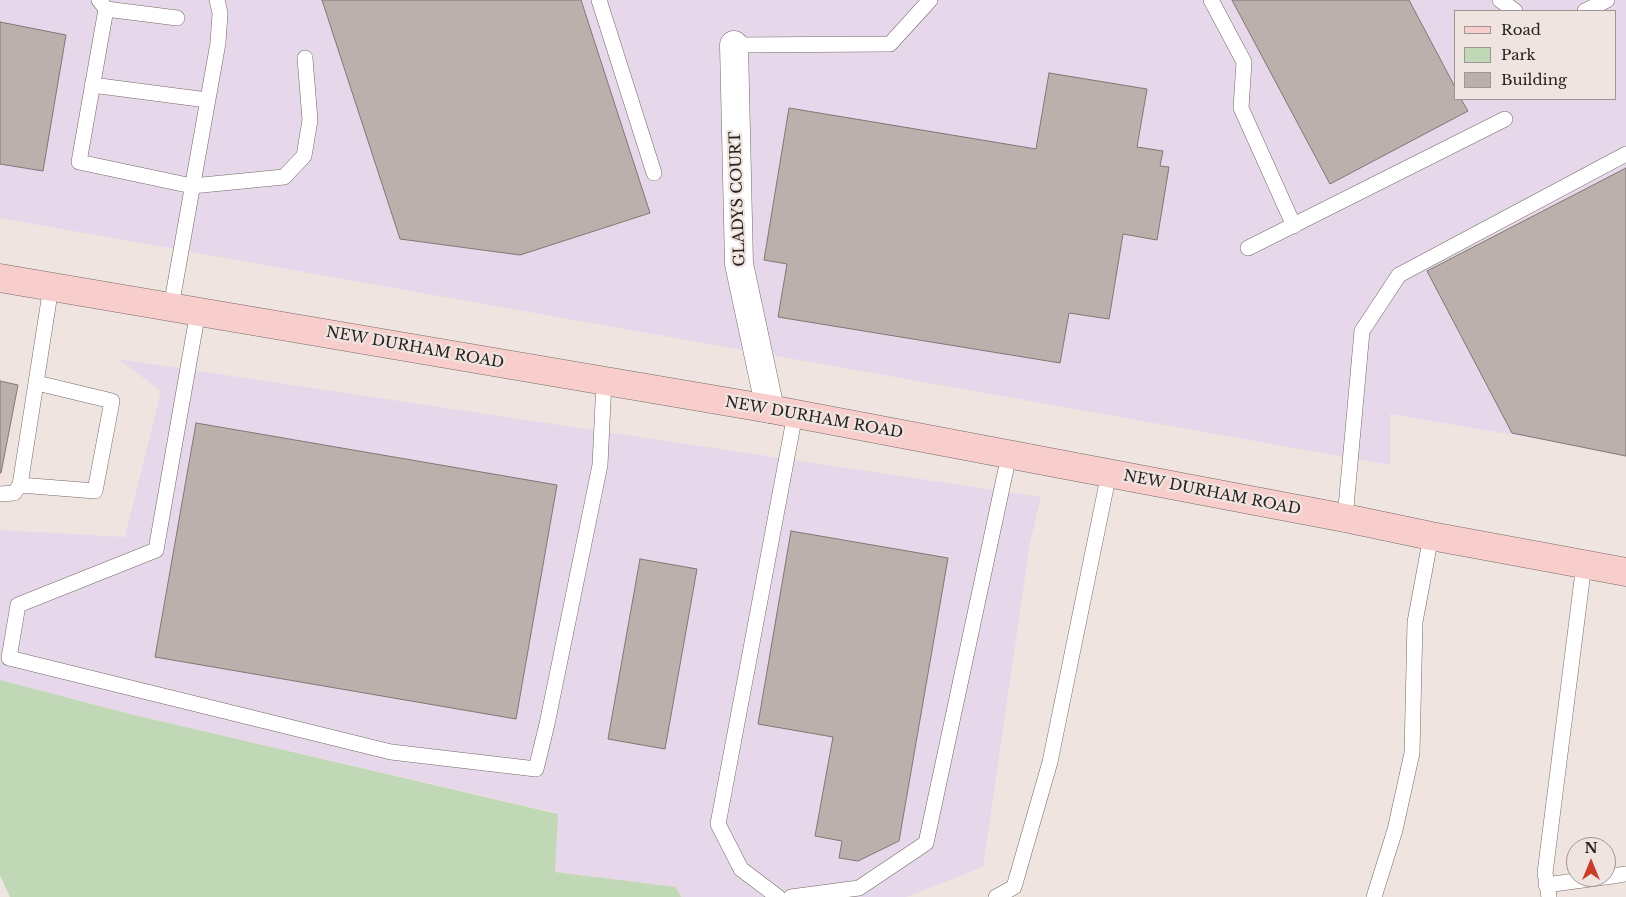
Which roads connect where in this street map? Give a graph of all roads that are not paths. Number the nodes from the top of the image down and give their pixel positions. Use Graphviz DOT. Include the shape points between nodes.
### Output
graph roads {
  1 [pos="217,0"];
  2 [pos="599,0"];
  3 [pos="930,0"];
  4 [pos="1211,0"];
  5 [pos="1500,0"];
  6 [pos="1607,0"];
  7 [pos="102,4"];
  8 [pos="1514,10"];
  9 [pos="1587,10"];
  10 [pos="176,18"];
  11 [pos="734,45"];
  12 [pos="305,58"];
  13 [pos="92,85"];
  14 [pos="207,100"];
  15 [pos="1505,119"];
  16 [pos="1626,154"];
  17 [pos="654,173"];
  18 [pos="192,186"];
  19 [pos="1294,226"];
  20 [pos="1248,248"];
  21 [pos="0,278"];
  22 [pos="52,287"];
  23 [pos="171,307"];
  24 [pos="198,311"];
  25 [pos="604,381"];
  26 [pos="37,383"];
  27 [pos="782,412"];
  28 [pos="1009,455"];
  29 [pos="1109,473"];
  30 [pos="20,485"];
  31 [pos="0,494"];
  32 [pos="1345,518"];
  33 [pos="1431,536"];
  34 [pos="1584,564"];
  35 [pos="1626,572"];
  36 [pos="1566,887"];
  37 [pos="1548,891"];
  38 [pos="778,897"];
  39 [pos="791,897"];
  40 [pos="996,897"];
  41 [pos="1374,897"];
  1 -- 14 [label="lane" via="220,13 218,43"];
  2 -- 17 [label="lane"];
  3 -- 11 [label="lane" via="890,44"];
  4 -- 19 [label="lane" via="1244,62 1241,108"];
  5 -- 8 [label="lane"];
  6 -- 9 [label="lane"];
  7 -- 10 [label="lane"];
  7 -- 13 [label="lane"];
  11 -- 27 [label="street, GLADYS COURT" via="739,264"];
  12 -- 18 [label="lane" via="310,120 304,156 284,177"];
  13 -- 14 [label="lane"];
  13 -- 18 [label="lane" via="78,162"];
  14 -- 18 [label="lane"];
  15 -- 19 [label="lane"];
  16 -- 32 [label="lane" via="1399,275 1362,331"];
  18 -- 23 [label="lane"];
  19 -- 20 [label="lane"];
  21 -- 22 [label="main road, NEW DURHAM ROAD"];
  22 -- 23 [label="main road, NEW DURHAM ROAD"];
  22 -- 26 [label="lane"];
  23 -- 24 [label="main road, NEW DURHAM ROAD"];
  24 -- 25 [label="main road, NEW DURHAM ROAD"];
  24 -- 25 [label="lane" via="156,550 18,605 8,658 391,752 536,769 600,465"];
  25 -- 27 [label="main road, NEW DURHAM ROAD"];
  26 -- 30 [label="lane"];
  26 -- 30 [label="lane" via="112,401 95,491"];
  27 -- 28 [label="main road, NEW DURHAM ROAD"];
  27 -- 38 [label="lane" via="718,824 741,869"];
  28 -- 29 [label="main road, NEW DURHAM ROAD"];
  28 -- 39 [label="lane" via="926,843 859,888"];
  29 -- 32 [label="main road, NEW DURHAM ROAD"];
  29 -- 40 [label="lane" via="1050,762 1014,887"];
  30 -- 31 [label="lane" via="14,493"];
  32 -- 33 [label="main road, NEW DURHAM ROAD"];
  33 -- 34 [label="main road, NEW DURHAM ROAD"];
  33 -- 41 [label="lane" via="1415,622 1412,753 1395,830"];
  34 -- 35 [label="main road, NEW DURHAM ROAD"];
  34 -- 37 [label="lane" via="1545,874"];
  36 -- 37 [label="lane"];
}
